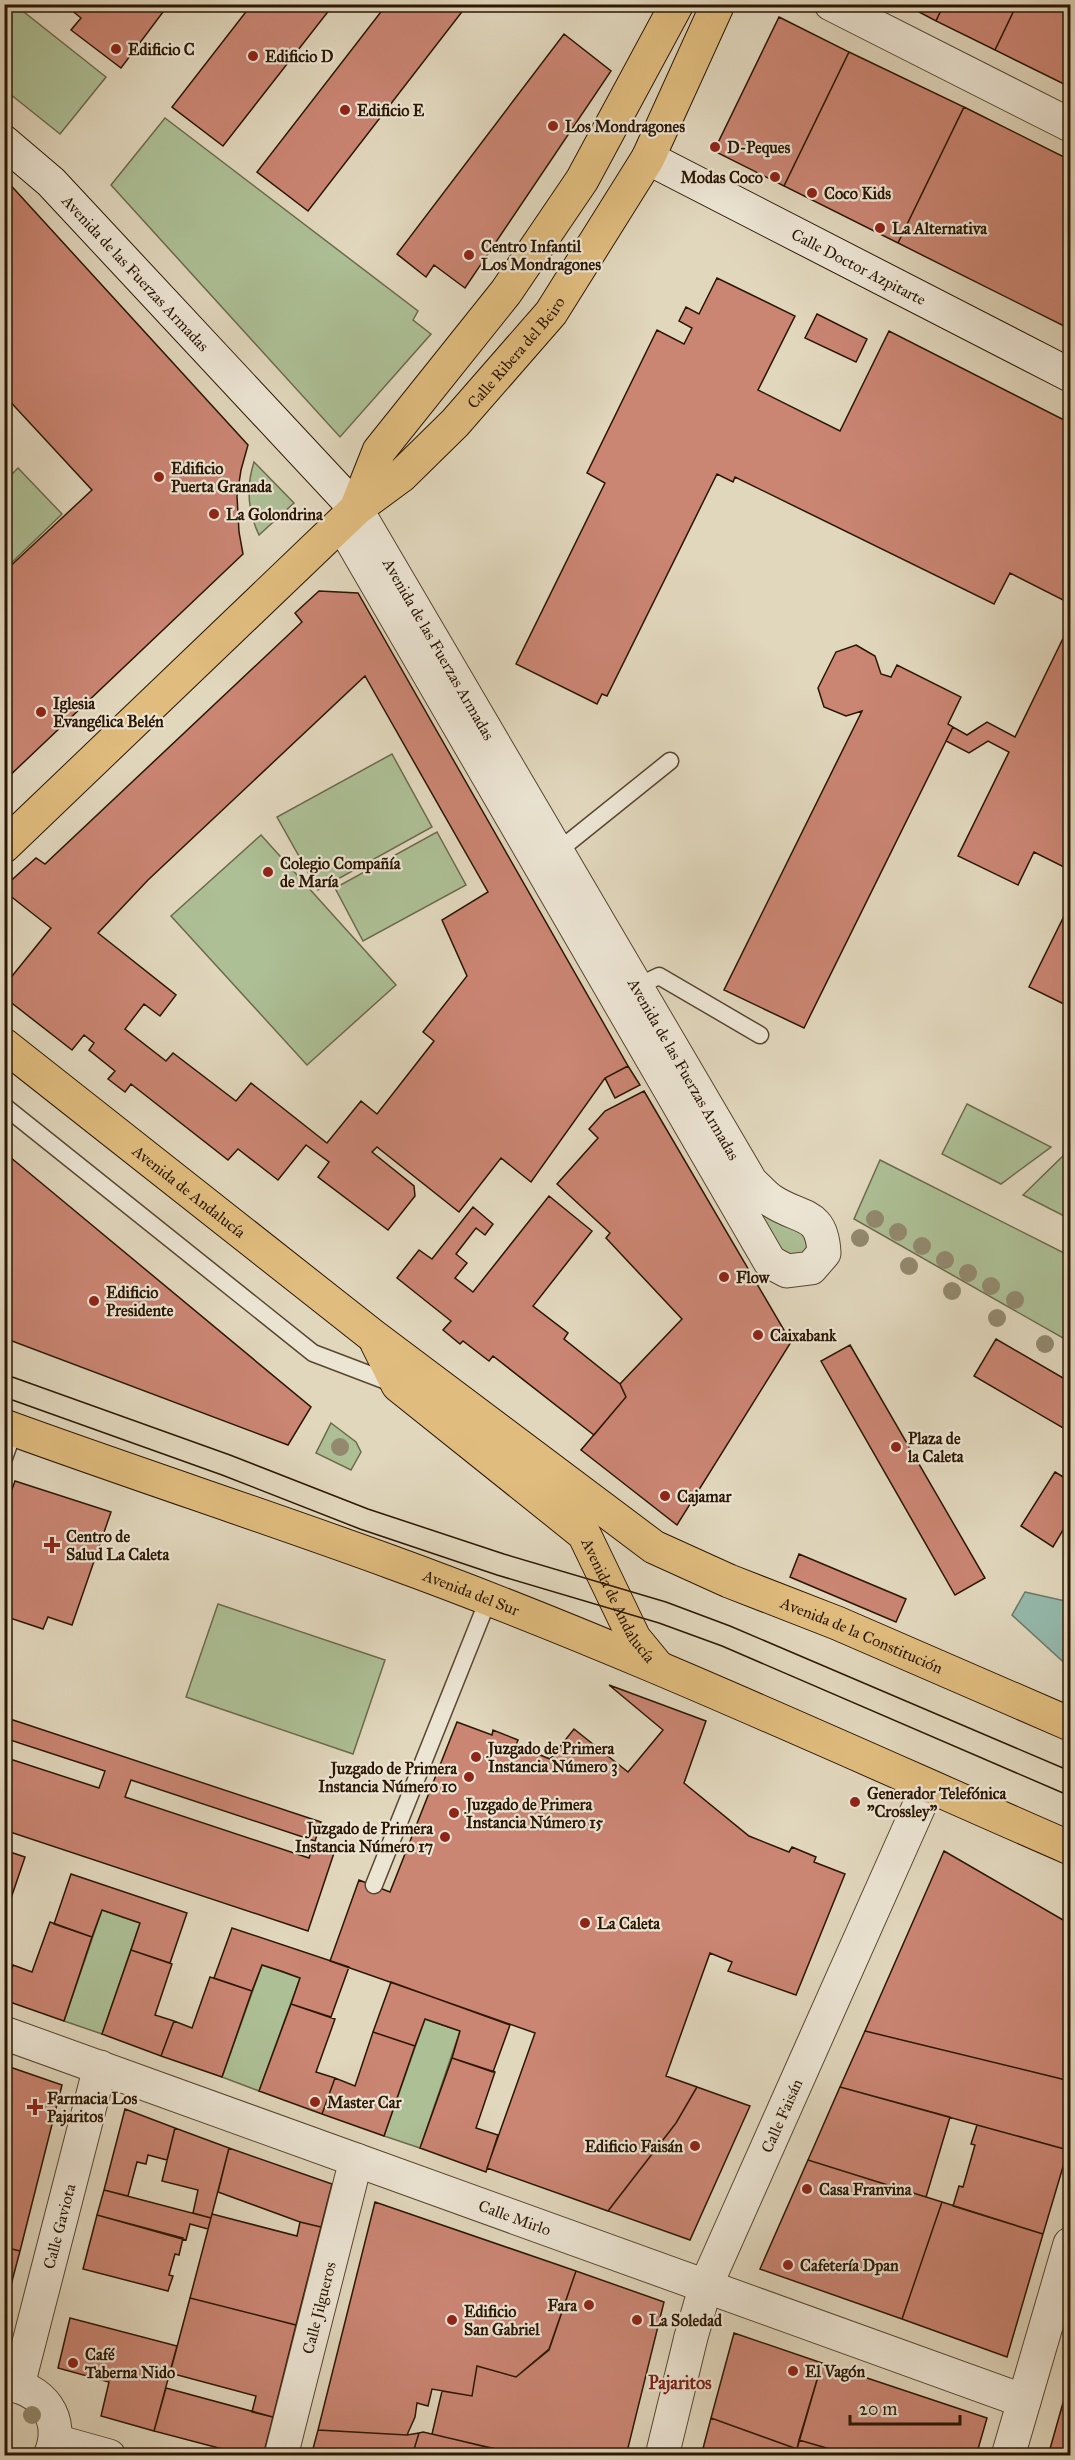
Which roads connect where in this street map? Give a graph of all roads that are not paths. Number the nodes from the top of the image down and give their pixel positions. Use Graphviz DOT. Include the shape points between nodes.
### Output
graph roads {
  1 [pos="677,4"];
  2 [pos="718,4"];
  3 [pos="831,4"];
  4 [pos="1071,125"];
  5 [pos="4,142"];
  6 [pos="648,158"];
  7 [pos="1071,375"];
  8 [pos="349,516"];
  9 [pos="670,761"];
  10 [pos="4,846"];
  11 [pos="556,850"];
  12 [pos="636,987"];
  13 [pos="759,1035"];
  14 [pos="4,1045"];
  15 [pos="4,1106"];
  16 [pos="373,1336"];
  17 [pos="398,1385"];
  18 [pos="8,1438"];
  19 [pos="654,1546"];
  20 [pos="488,1599"];
  21 [pos="658,1668"];
  22 [pos="1071,1724"];
  23 [pos="928,1786"];
  24 [pos="1071,1848"];
  25 [pos="374,1885"];
  26 [pos="4,2033"];
  27 [pos="100,2067"];
  28 [pos="356,2160"];
  29 [pos="1071,2244"];
  30 [pos="706,2285"];
  31 [pos="11,2385"];
  32 [pos="1024,2401"];
  33 [pos="52,2448"];
  34 [pos="110,2456"];
  35 [pos="281,2456"];
  36 [pos="662,2456"];
  37 [pos="1008,2456"];
  1 -- 8 [label="main road, Calle Ribera del Beiro" via="582,180 506,292 379,451"];
  2 -- 6 [label="main road, Calle Ribera del Beiro"];
  3 -- 4 [label="street"];
  5 -- 8 [label="street, Avenida de las Fuerzas Armadas" via="51,182"];
  6 -- 7 [label="street, Calle Doctor Azpitarte"];
  6 -- 8 [label="main road, Calle Ribera del Beiro" via="551,313 455,423 401,476"];
  8 -- 10 [label="main road, Calle Ribera del Beiro"];
  8 -- 11 [label="street, Avenida de las Fuerzas Armadas"];
  8 -- 12 [label="street, Avenida de las Fuerzas Armadas" via="770,1262 787,1271 811,1268 824,1253 823,1236 816,1223 772,1201 751,1182"];
  9 -- 11 [label="lane"];
  11 -- 12 [label="street, Avenida de las Fuerzas Armadas"];
  12 -- 13 [label="lane" via="659,976"];
  14 -- 16 [label="main road, Avenida de Andalucía"];
  15 -- 17 [label="lane" via="313,1353"];
  16 -- 17 [label="main road, Avenida de Andalucía"];
  16 -- 19 [label="main road, Avenida de Andalucía"];
  17 -- 21 [label="main road, Avenida de Andalucía" via="584,1534 634,1638"];
  18 -- 20 [label="main road, Avenida del Sur" via="391,1562"];
  19 -- 22 [label="main road, Avenida de la Constitución"];
  20 -- 21 [label="main road, Avenida del Sur"];
  20 -- 25 [label="lane"];
  21 -- 23 [label="main road, Avenida del Sur"];
  23 -- 24 [label="main road"];
  23 -- 30 [label="street, Calle Faisán"];
  26 -- 27 [label="street, Calle Mirlo"];
  27 -- 28 [label="street, Calle Mirlo"];
  27 -- 31 [label="street, Calle Gaviota"];
  28 -- 30 [label="street, Calle Mirlo"];
  28 -- 35 [label="street, Calle Jilgueros"];
  29 -- 32 [label="street"];
  30 -- 32 [label="street, Calle Mirlo"];
  30 -- 36 [label="street, Calle Faisán"];
  31 -- 33 [label="street" via="32,2391 43,2400 55,2427"];
  32 -- 37 [label="street"];
  33 -- 34 [label="street"];
}
